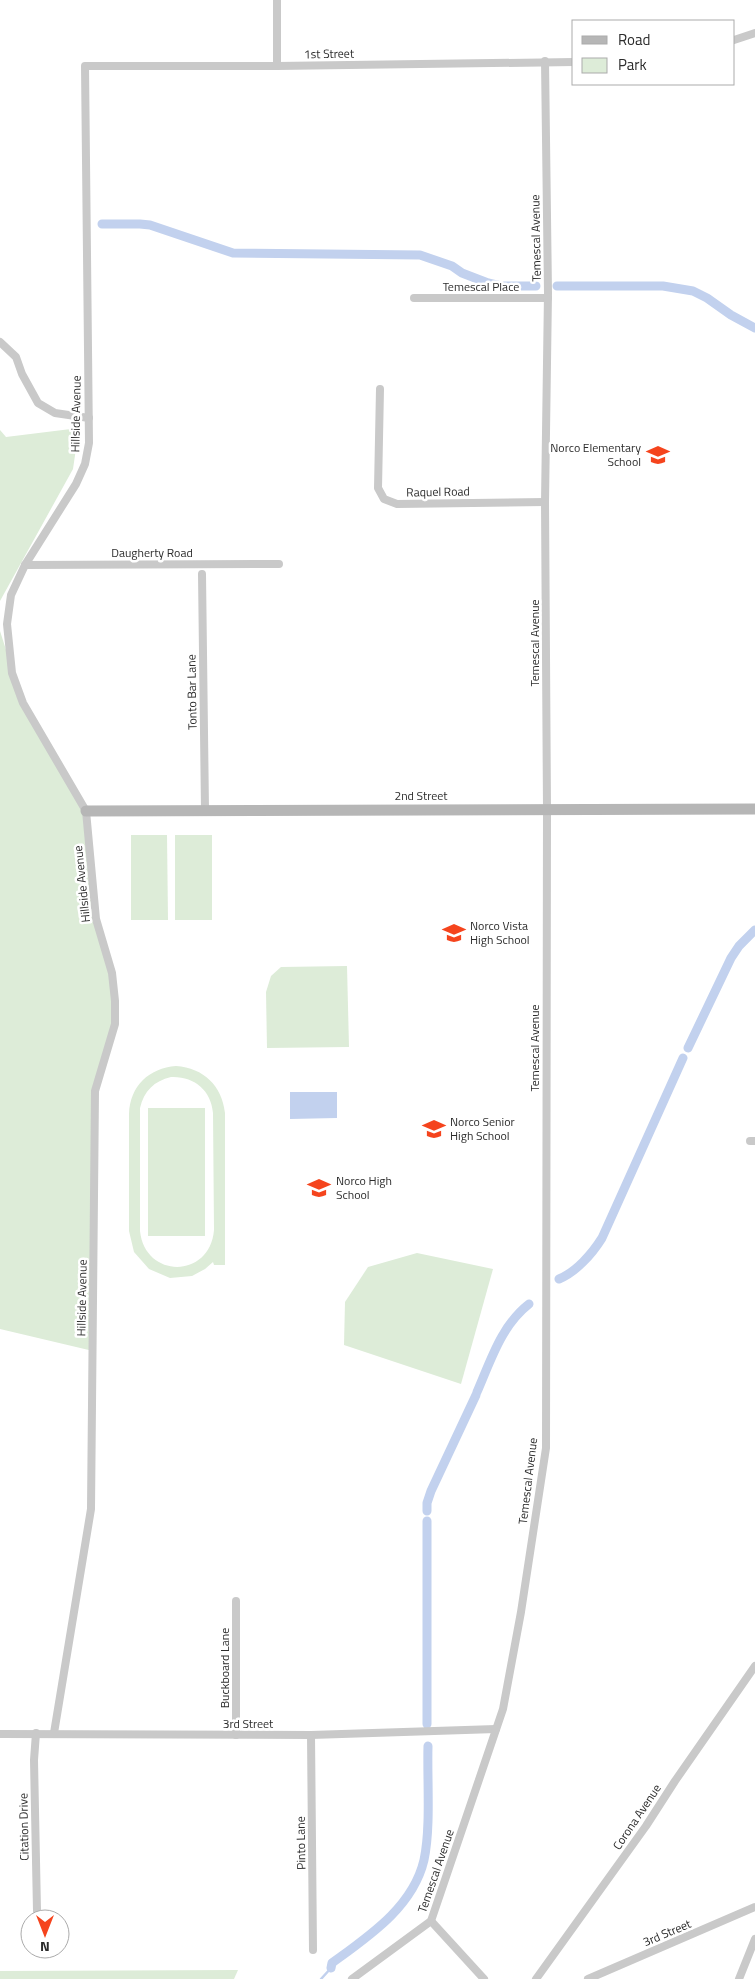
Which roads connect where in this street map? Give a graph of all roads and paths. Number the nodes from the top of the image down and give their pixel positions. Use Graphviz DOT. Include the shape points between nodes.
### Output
graph roads {
  1 [pos="277,0"];
  2 [pos="755,33"];
  3 [pos="735,40"];
  4 [pos="546,61"];
  5 [pos="572,62"];
  6 [pos="84,66"];
  7 [pos="277,66"];
  8 [pos="414,298"];
  9 [pos="548,298"];
  10 [pos="0,342"];
  11 [pos="380,389"];
  12 [pos="89,418"];
  13 [pos="545,502"];
  14 [pos="280,564"];
  15 [pos="25,565"];
  16 [pos="202,574"];
  17 [pos="755,809"];
  18 [pos="205,810"];
  19 [pos="547,810"];
  20 [pos="86,811"];
  21 [pos="236,1601"];
  22 [pos="755,1666"];
  23 [pos="496,1729"];
  24 [pos="36,1733"];
  25 [pos="54,1733"];
  26 [pos="0,1734"];
  27 [pos="236,1735"];
  28 [pos="310,1735"];
  29 [pos="755,1907"];
  30 [pos="37,1909"];
  31 [pos="431,1921"];
  32 [pos="755,1939"];
  33 [pos="313,1950"];
  34 [pos="352,1979"];
  35 [pos="484,1979"];
  36 [pos="536,1979"];
  37 [pos="588,1979"];
  38 [pos="739,1979"];
  1 -- 7 [label="street"];
  2 -- 3 [label="street"];
  4 -- 5 [label="street, 1st Street"];
  4 -- 7 [label="street, 1st Street"];
  4 -- 9 [label="street, Temescal Avenue"];
  6 -- 7 [label="street, 1st Street"];
  6 -- 12 [label="street, Hillside Avenue"];
  8 -- 9 [label="street, Temescal Place"];
  9 -- 13 [label="street, Temescal Avenue"];
  10 -- 12 [label="street" via="16,357 38,403 55,413"];
  11 -- 13 [label="street, Raquel Road" via="378,488 384,499 397,504"];
  12 -- 15 [label="street, Hillside Avenue" via="86,464"];
  13 -- 19 [label="street, Temescal Avenue"];
  14 -- 15 [label="street, Daugherty Road"];
  15 -- 20 [label="street, Hillside Avenue" via="11,595 7,624 12,673 23,703"];
  16 -- 18 [label="street, Tonto Bar Lane"];
  17 -- 19 [label="street, 2nd Street"];
  18 -- 19 [label="street, 2nd Street"];
  18 -- 20 [label="street, 2nd Street"];
  19 -- 23 [label="street, Temescal Avenue" via="546,1448 520,1612"];
  20 -- 25 [label="street, Hillside Avenue" via="96,919 112,973 116,1001 115,1024 95,1091 91,1509"];
  21 -- 27 [label="street, Buckboard Lane"];
  22 -- 36 [label="street, Corona Avenue"];
  23 -- 28 [label="street, 3rd Street"];
  23 -- 31 [label="street, Temescal Avenue"];
  24 -- 25 [label="street, 3rd Street"];
  24 -- 26 [label="street, 3rd Street"];
  24 -- 30 [label="street, Citation Drive"];
  25 -- 27 [label="street, 3rd Street"];
  27 -- 28 [label="street, 3rd Street"];
  28 -- 33 [label="street, Pinto Lane"];
  29 -- 37 [label="street, 3rd Street"];
  31 -- 34 [label="street, Temescal Avenue"];
  31 -- 35 [label="street"];
  32 -- 38 [label="street"];
}
